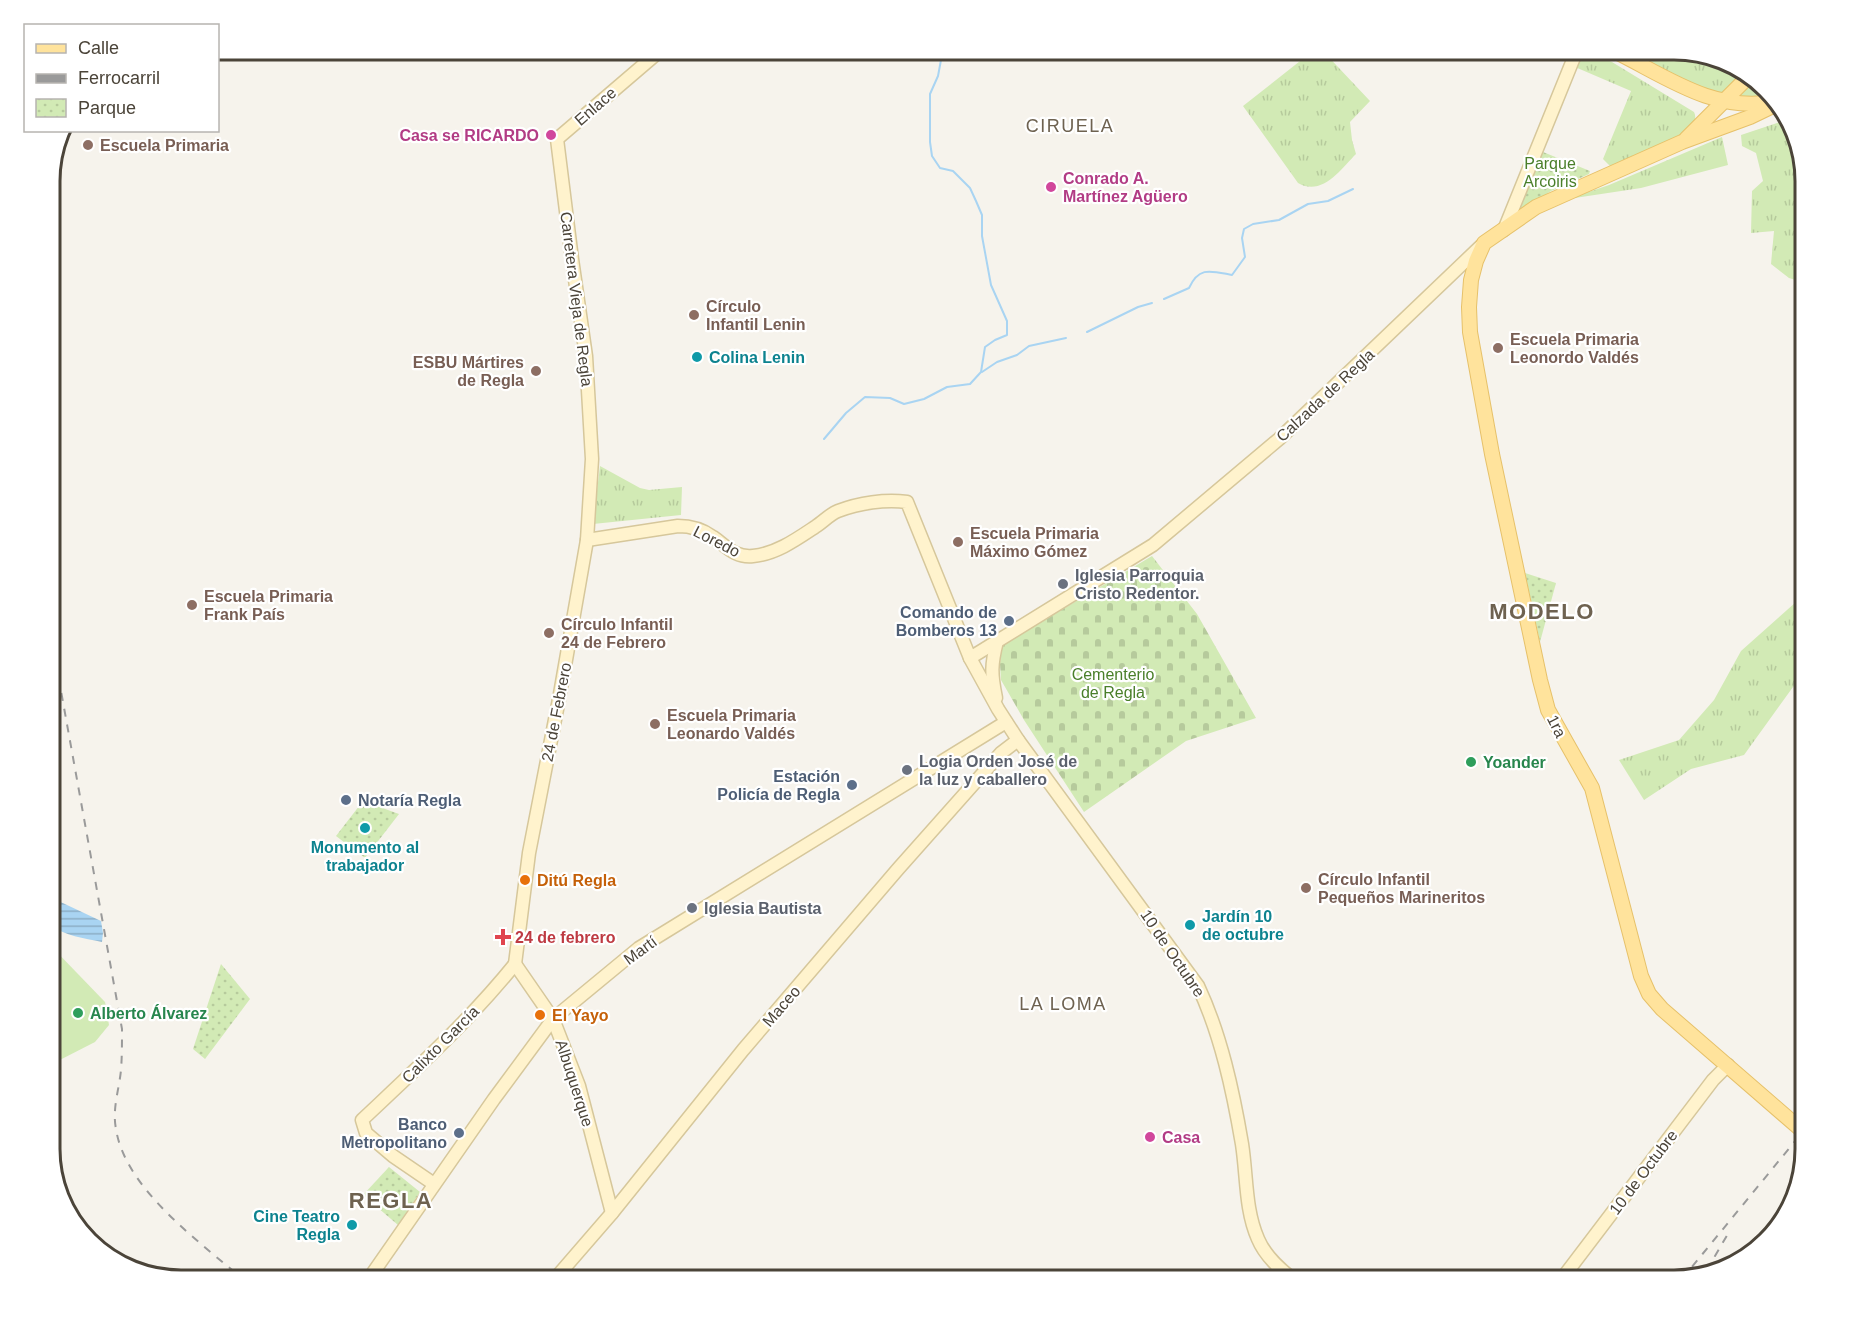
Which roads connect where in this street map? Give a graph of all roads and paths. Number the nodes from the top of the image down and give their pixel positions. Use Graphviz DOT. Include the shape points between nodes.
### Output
graph roads {
  1 [pos="649,60"];
  2 [pos="1573,60"];
  3 [pos="1630,60"];
  4 [pos="1743,82"];
  5 [pos="1696,93"];
  6 [pos="1724,100"];
  7 [pos="1767,104"];
  8 [pos="1769,107"];
  9 [pos="1701,124"];
  10 [pos="557,139"];
  11 [pos="1682,142"];
  12 [pos="1504,230"];
  13 [pos="1484,243"];
  14 [pos="592,459"];
  15 [pos="907,502"];
  16 [pos="587,540"];
  17 [pos="997,640"];
  18 [pos="970,658"];
  19 [pos="996,705"];
  20 [pos="1006,722"];
  21 [pos="985,735"];
  22 [pos="1018,740"];
  23 [pos="514,964"];
  24 [pos="553,1019"];
  25 [pos="1728,1065"];
  26 [pos="1795,1123"];
  27 [pos="434,1184"];
  28 [pos="612,1213"];
  29 [pos="375,1270"];
  30 [pos="563,1270"];
  31 [pos="1282,1270"];
  32 [pos="1569,1270"];
  1 -- 10 [label="main road, Enlace"];
  2 -- 12 [label="main road"];
  3 -- 5 [label="main road"];
  4 -- 6 [label="main road"];
  5 -- 6 [label="main road"];
  5 -- 9 [label="main road" via="1705,107"];
  6 -- 7 [label="main road"];
  6 -- 9 [label="main road"];
  8 -- 11 [label="main road, Calzada de Regla"];
  9 -- 11 [label="main road"];
  10 -- 14 [label="main road, Carretera Vieja de Regla" via="586,356"];
  11 -- 12 [label="main road, Calzada de Regla" via="1536,207"];
  12 -- 13 [label="main road, Calzada de Regla"];
  13 -- 17 [label="main road, Calzada de Regla" via="1279,439 1157,542"];
  13 -- 25 [label="main road, 1ra" via="1471,280 1470,332 1494,465 1548,710 1592,788 1649,994"];
  14 -- 16 [label="main road, 24 de Febrero"];
  15 -- 16 [label="main road, Loredo" via="892,500 837,511 775,551 750,556 735,554 692,526"];
  15 -- 18 [label="main road, 10 de Octubre"];
  16 -- 23 [label="main road, 24 de Febrero" via="529,853"];
  17 -- 18 [label="main road, Calzada de Regla"];
  17 -- 19 [label="main road" via="991,675"];
  18 -- 19 [label="main road, 10 de Octubre"];
  19 -- 20 [label="main road, 10 de Octubre"];
  19 -- 21 [label="main road"];
  20 -- 21 [label="main road, Martí"];
  20 -- 22 [label="main road, 10 de Octubre"];
  21 -- 24 [label="main road, Martí" via="639,948"];
  22 -- 28 [label="main road, Maceo" via="1001,753 898,868 743,1050"];
  22 -- 31 [label="main road, 10 de Octubre" via="1198,986 1225,1065 1255,1231 1267,1254"];
  23 -- 24 [label="main road, Albuquerque"];
  23 -- 27 [label="main road, Calixto García" via="442,1045 362,1120 366,1133"];
  24 -- 27 [label="main road, Martí"];
  24 -- 28 [label="main road, Albuquerque" via="579,1086"];
  25 -- 26 [label="main road, 1ra"];
  25 -- 32 [label="main road, 10 de Octubre"];
  27 -- 29 [label="main road, Martí"];
  28 -- 30 [label="main road, Maceo"];
}
